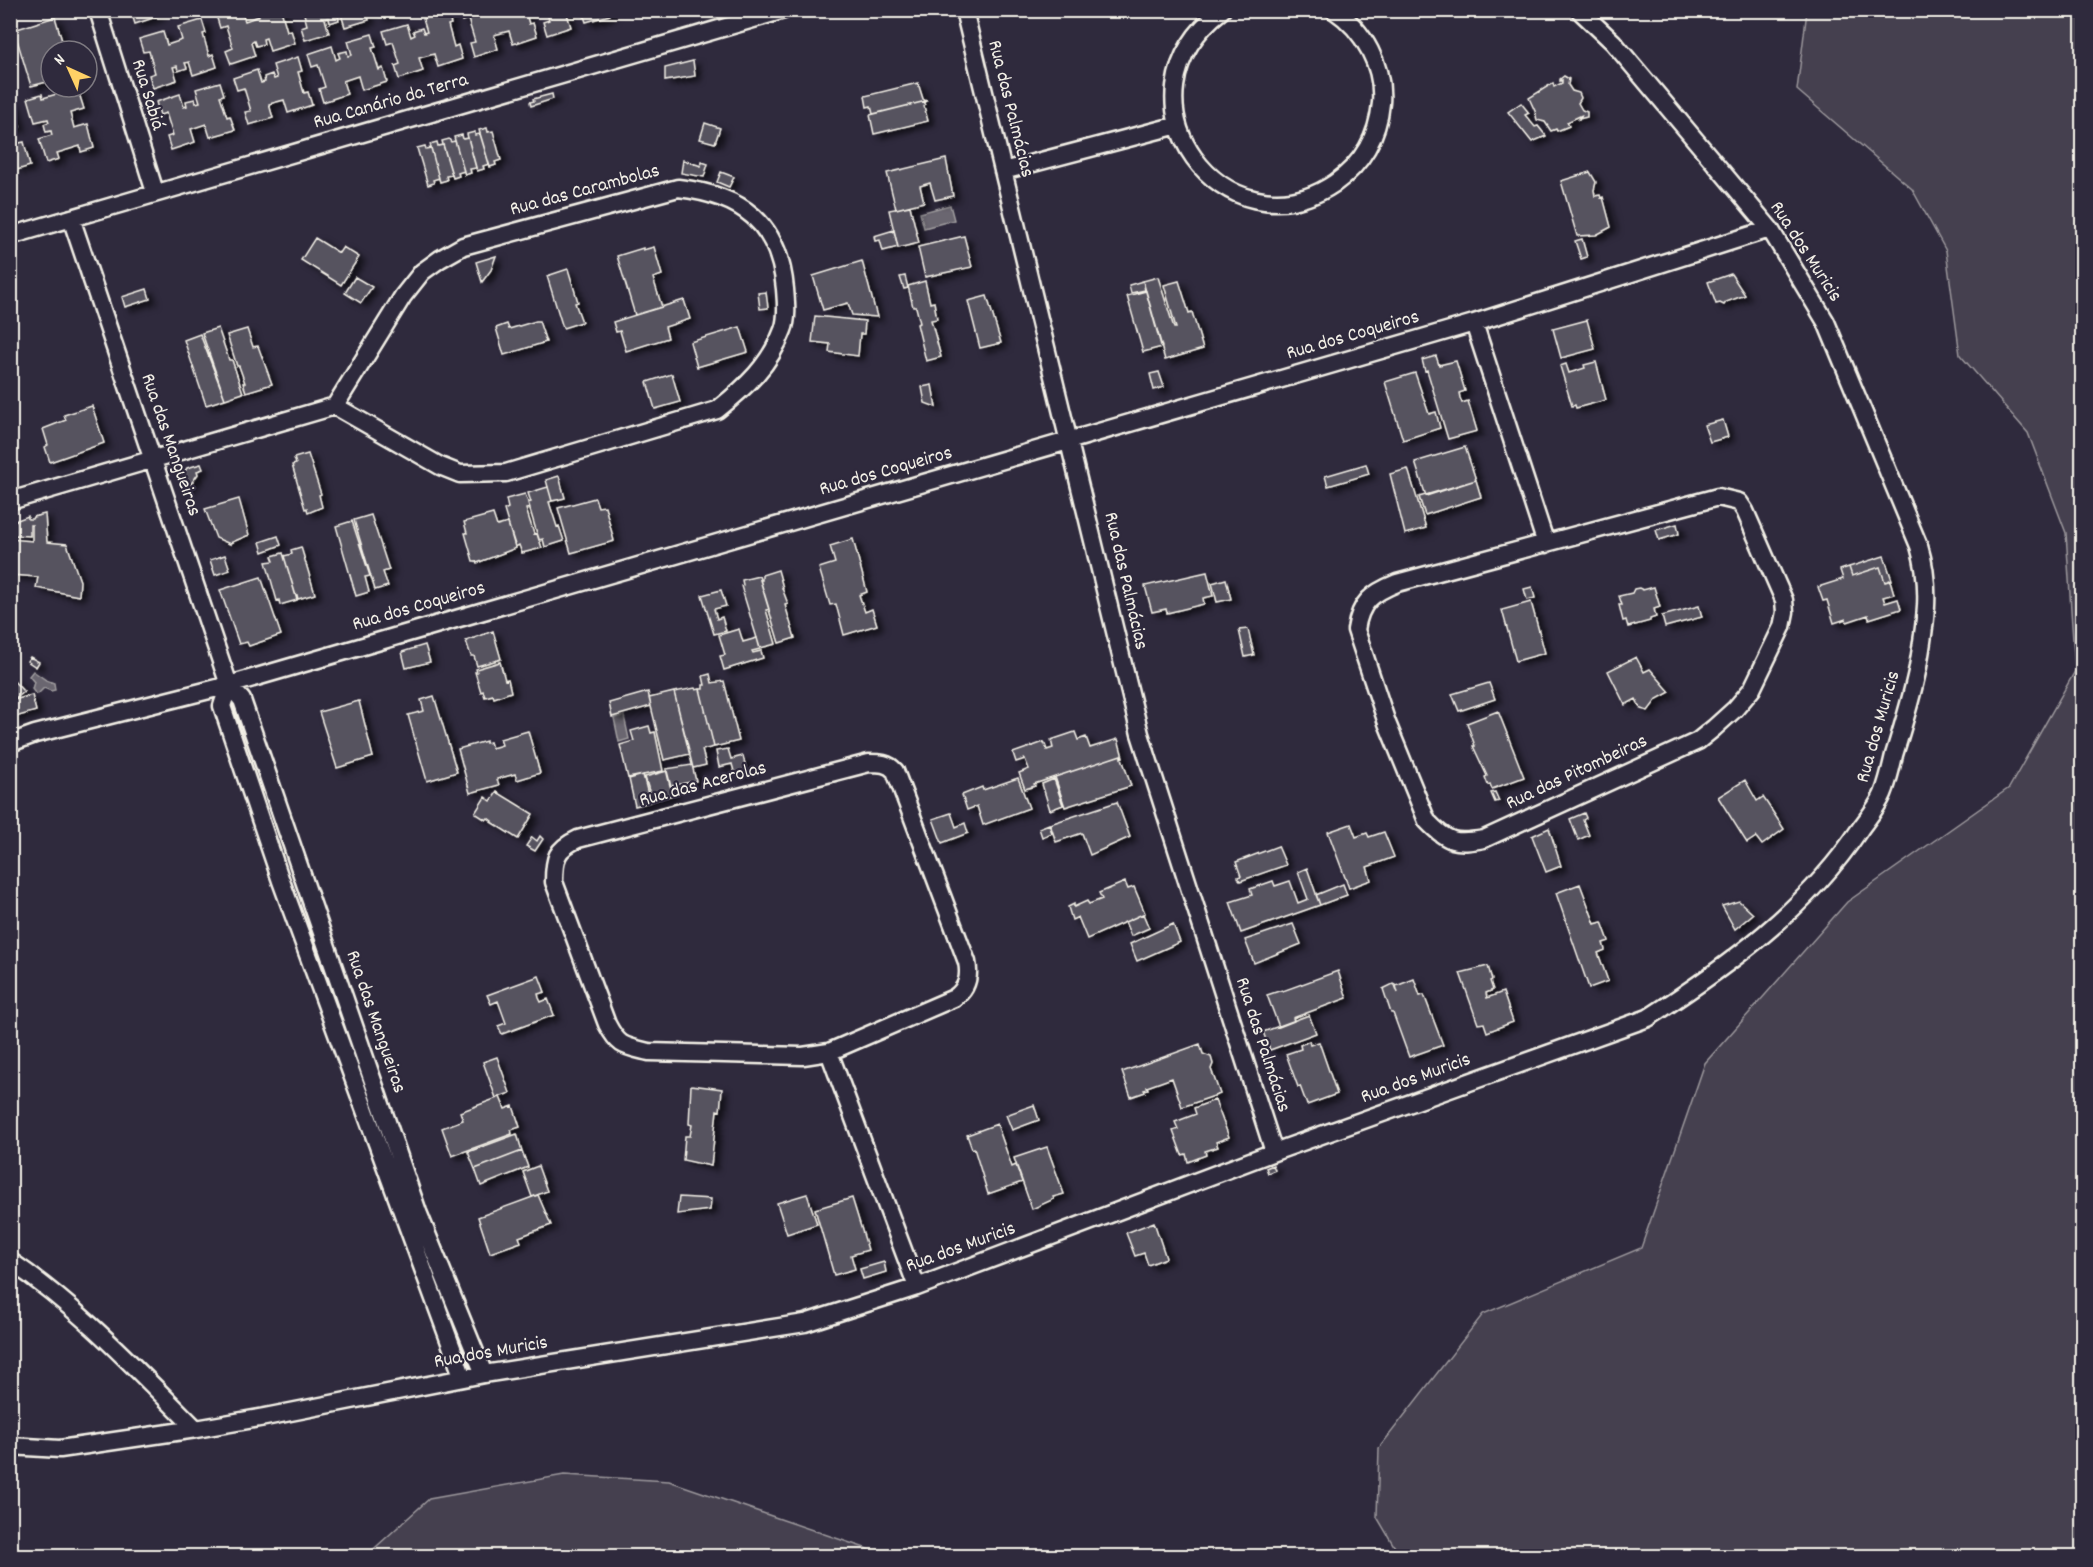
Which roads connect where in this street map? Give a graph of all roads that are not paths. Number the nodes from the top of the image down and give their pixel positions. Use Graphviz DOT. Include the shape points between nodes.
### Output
graph roads {
  1 [pos="98,10"];
  2 [pos="784,10"];
  3 [pos="964,10"];
  4 [pos="1222,10"];
  5 [pos="1334,10"];
  6 [pos="1579,10"];
  7 [pos="1178,125"];
  8 [pos="1003,171"];
  9 [pos="155,192"];
  10 [pos="71,218"];
  11 [pos="1770,229"];
  12 [pos="10,236"];
  13 [pos="1474,323"];
  14 [pos="335,406"];
  15 [pos="1070,440"];
  16 [pos="153,459"];
  17 [pos="10,501"];
  18 [pos="1546,544"];
  19 [pos="229,685"];
  20 [pos="10,743"];
  21 [pos="302,874"];
  22 [pos="281,881"];
  23 [pos="830,1052"];
  24 [pos="1274,1152"];
  25 [pos="10,1261"];
  26 [pos="917,1287"];
  27 [pos="484,1374"];
  28 [pos="463,1378"];
  29 [pos="196,1429"];
  30 [pos="10,1446"];
  1 -- 9 [label="street, Rua Sabiá"];
  2 -- 9 [label="street, Rua Canário da Terra"];
  3 -- 8 [label="street, Rua das Palmácias"];
  4 -- 7 [label="street" via="1194,36 1181,61 1174,88"];
  5 -- 7 [label="street" via="1367,45 1380,79 1381,98 1374,134 1366,151 1341,179 1309,196 1291,200 1253,199 1205,172 1193,158"];
  6 -- 11 [label="street, Rua dos Muricis" via="1613,42"];
  7 -- 8 [label="street"];
  8 -- 15 [label="street, Rua das Palmácias"];
  9 -- 10 [label="street, Rua Canário da Terra"];
  10 -- 12 [label="street, Rua Canário da Terra"];
  10 -- 16 [label="street, Rua das Mangueiras"];
  11 -- 13 [label="street, Rua dos Coqueiros"];
  11 -- 24 [label="street, Rua dos Muricis" via="1826,322 1925,567 1926,621 1913,694 1882,796 1849,846 1802,901 1748,948 1648,1018"];
  13 -- 15 [label="street, Rua dos Coqueiros"];
  13 -- 18 [label="street"];
  14 -- 14 [label="street, Rua das Carambolas" via="460,474 506,473 717,410 756,376 784,328 781,263 772,238 754,216 727,200 678,188 463,246 422,272"];
  14 -- 16 [label="street"];
  15 -- 19 [label="street, Rua dos Coqueiros"];
  15 -- 24 [label="street, Rua das Palmácias" via="1140,734"];
  16 -- 17 [label="street"];
  16 -- 19 [label="street, Rua das Mangueiras"];
  18 -- 18 [label="street, Rua das Pitombeiras" via="1378,590 1358,614 1356,630 1387,723 1427,821 1443,836 1461,843 1484,839 1698,741 1752,689 1782,627 1784,600 1739,502 1710,498"];
  19 -- 20 [label="street, Rua dos Coqueiros"];
  19 -- 21 [label="street, Rua das Mangueiras" via="242,700"];
  19 -- 22 [label="street, Rua das Mangueiras" via="222,706"];
  21 -- 22 [label="street"];
  21 -- 27 [label="street, Rua das Mangueiras" via="418,1212"];
  22 -- 28 [label="street, Rua das Mangueiras"];
  23 -- 23 [label="street, Rua das Acerolas" via="803,1056 649,1052 616,1041 554,882 554,866 564,846 578,839 869,763 891,766 969,972 961,993 954,998"];
  23 -- 26 [label="street"];
  24 -- 26 [label="street, Rua dos Muricis"];
  25 -- 29 [label="street" via="46,1285 95,1328"];
  26 -- 27 [label="street, Rua dos Muricis" via="805,1323"];
  27 -- 28 [label="street, Rua dos Muricis"];
  28 -- 29 [label="street, Rua dos Muricis"];
  29 -- 30 [label="street, Rua dos Muricis" via="60,1449"];
}
